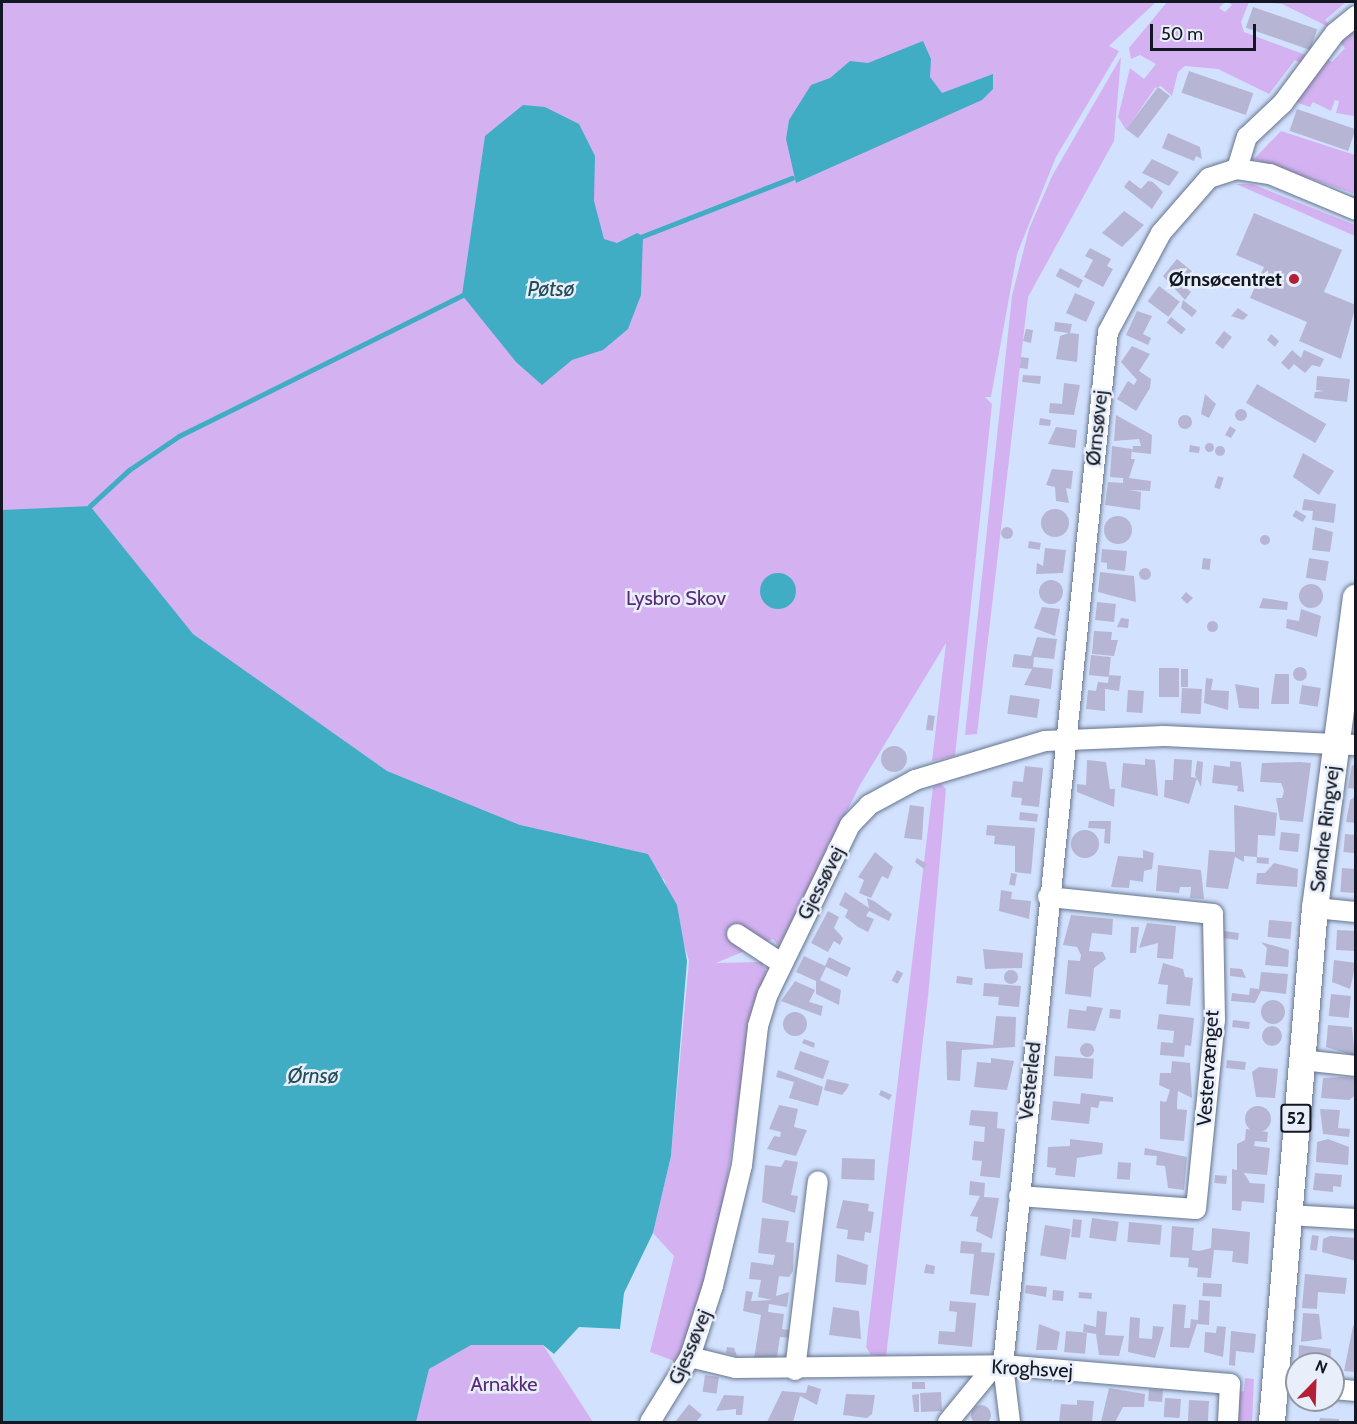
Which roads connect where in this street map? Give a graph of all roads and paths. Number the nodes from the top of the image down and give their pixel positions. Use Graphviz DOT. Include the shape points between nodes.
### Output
graph roads {
  1 [pos="1356,16"];
  2 [pos="1237,169"];
  3 [pos="1356,210"];
  4 [pos="1356,598"];
  5 [pos="1064,739"];
  6 [pos="1346,744"];
  7 [pos="1048,897"];
  8 [pos="1316,908"];
  9 [pos="1356,912"];
  10 [pos="736,934"];
  11 [pos="781,963"];
  12 [pos="1301,1060"];
  13 [pos="1356,1066"];
  14 [pos="818,1181"];
  15 [pos="1018,1196"];
  16 [pos="1288,1215"];
  17 [pos="1356,1219"];
  18 [pos="690,1357"];
  19 [pos="998,1366"];
  20 [pos="795,1370"];
  21 [pos="650,1422"];
  22 [pos="948,1422"];
  23 [pos="1010,1422"];
  24 [pos="1228,1422"];
  25 [pos="1272,1422"];
  1 -- 2 [label="street" via="1335,33 1284,103 1247,136"];
  2 -- 3 [label="street, Ørnsøvej" via="1270,174"];
  2 -- 5 [label="street, Ørnsøvej" via="1209,178 1190,193 1122,298 1108,332"];
  4 -- 6 [label="main road, Søndre Ringvej / 52"];
  5 -- 6 [label="street, Gjessøvej" via="1164,736"];
  5 -- 7 [label="street, Vesterled"];
  5 -- 11 [label="street, Gjessøvej" via="967,762 869,805 850,825"];
  6 -- 8 [label="main road, Søndre Ringvej / 52"];
  7 -- 15 [label="street, Vesterled"];
  7 -- 15 [label="street, Vestervænget" via="1213,914 1215,1020 1196,1209"];
  8 -- 9 [label="street"];
  8 -- 12 [label="main road, Søndre Ringvej / 52"];
  10 -- 11 [label="street"];
  11 -- 18 [label="street, Gjessøvej" via="758,1026 742,1165"];
  12 -- 13 [label="street"];
  12 -- 16 [label="main road, Søndre Ringvej / 52"];
  14 -- 20 [label="street"];
  15 -- 19 [label="street, Vesterled"];
  16 -- 17 [label="street"];
  16 -- 25 [label="main road, Søndre Ringvej / 52"];
  18 -- 20 [label="street, Kroghsvej" via="735,1368"];
  18 -- 21 [label="street, Gjessøvej"];
  19 -- 20 [label="street, Kroghsvej"];
  19 -- 22 [label="street"];
  19 -- 23 [label="street, Vesterled"];
  19 -- 24 [label="street, Kroghsvej" via="1230,1384"];
}
